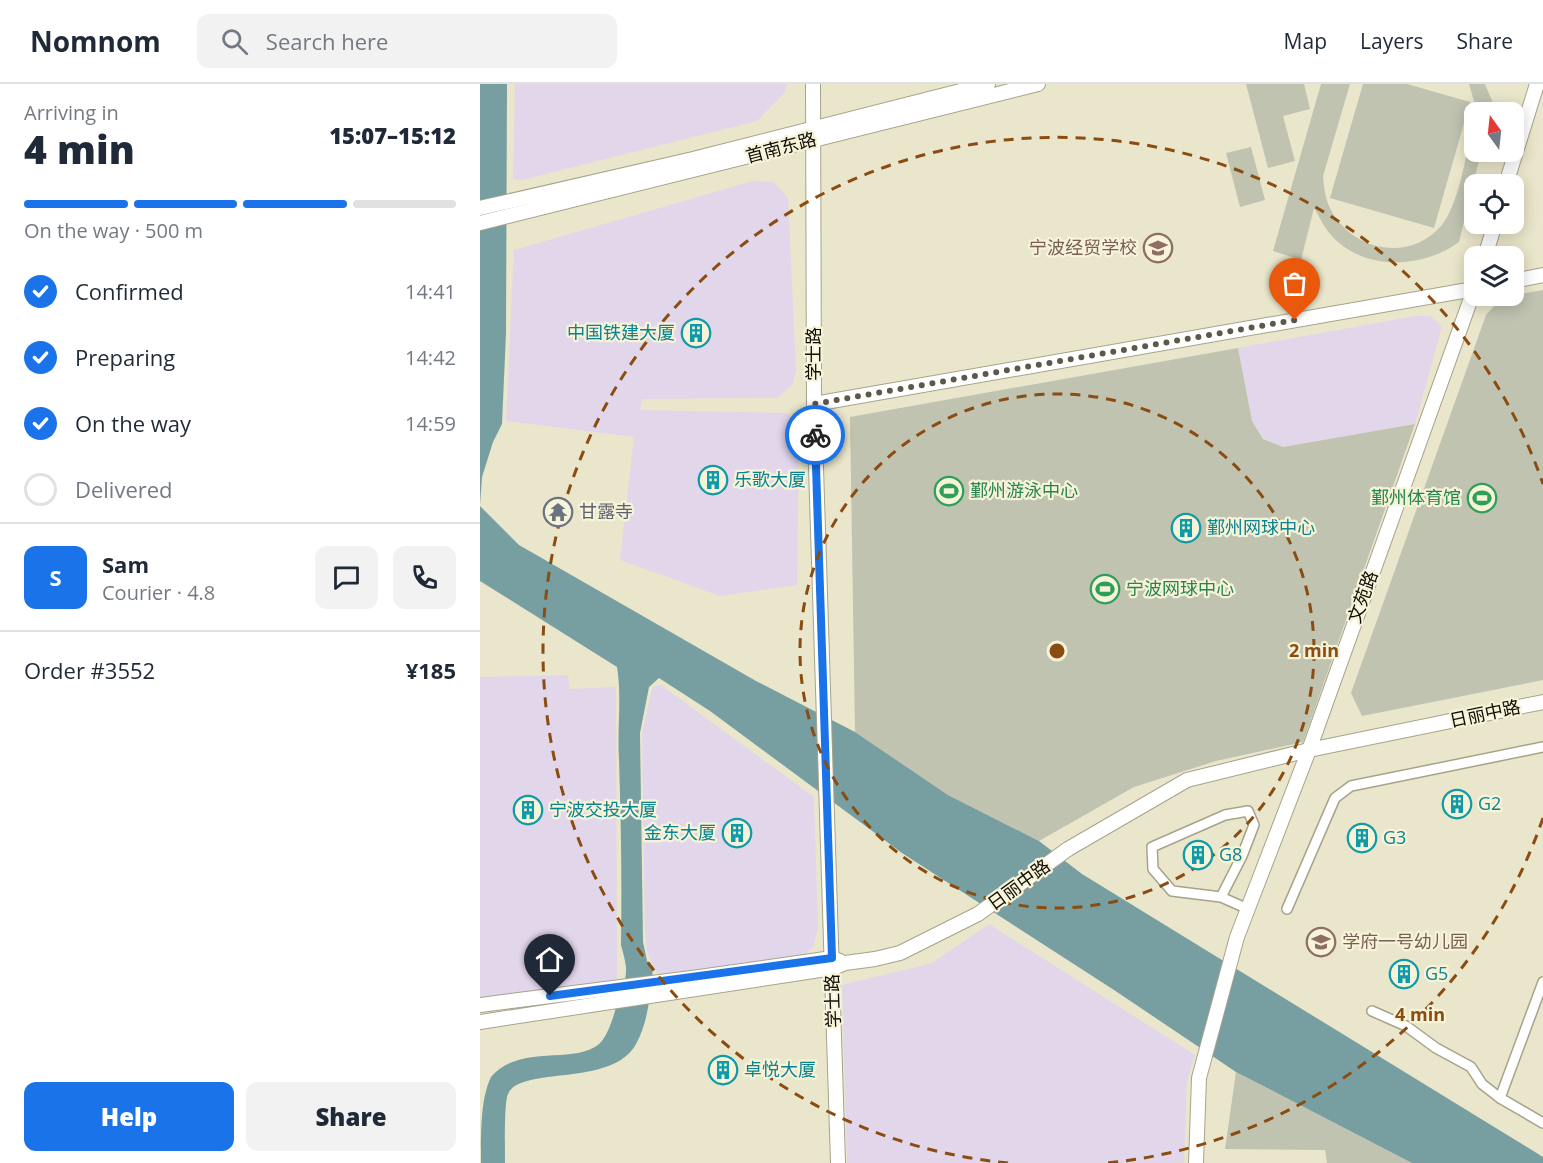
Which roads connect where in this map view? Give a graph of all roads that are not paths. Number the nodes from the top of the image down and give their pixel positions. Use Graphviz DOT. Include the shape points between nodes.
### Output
graph roads {
  1 [pos="813,84"];
  2 [pos="988,84"];
  3 [pos="1038,84"];
  4 [pos="1537,84"];
  5 [pos="812,134"];
  6 [pos="1509,174"];
  7 [pos="480,208"];
  8 [pos="480,223"];
  9 [pos="1543,275"];
  10 [pos="1524,279"];
  11 [pos="1464,291"];
  12 [pos="1468,306"];
  13 [pos="814,404"];
  14 [pos="1543,702"];
  15 [pos="1543,747"];
  16 [pos="1309,750"];
  17 [pos="1221,897"];
  18 [pos="1248,909"];
  19 [pos="1287,909"];
  20 [pos="837,963"];
  21 [pos="1543,982"];
  22 [pos="598,997"];
  23 [pos="480,1005"];
  24 [pos="1372,1011"];
  25 [pos="480,1022"];
  26 [pos="1500,1098"];
  27 [pos="1543,1123"];
  28 [pos="838,1163"];
  29 [pos="1196,1163"];
  1 -- 5 [label="street, 学士路"];
  2 -- 5 [label="street, 首南东路"];
  3 -- 5 [label="street, 首南东路"];
  4 -- 6 [label="street"];
  5 -- 7 [label="street, 首南东路"];
  5 -- 8 [label="street, 首南东路"];
  5 -- 13 [label="street, 学士路"];
  9 -- 10 [label="street"];
  11 -- 13 [label="street, 文苑路"];
  12 -- 16 [label="street, 文苑路"];
  13 -- 20 [label="street, 学士路" via="826,811"];
  14 -- 16 [label="street, 日丽中路"];
  15 -- 19 [label="street" via="1351,786 1335,798"];
  16 -- 18 [label="street, 文苑路"];
  16 -- 20 [label="street, 日丽中路" via="1187,780 1068,849 978,914 900,952"];
  17 -- 17 [label="street" via="1172,891 1153,869 1152,847 1224,815 1248,811 1254,825"];
  17 -- 18 [label="street"];
  18 -- 29 [label="street, 文苑路" via="1199,1078"];
  20 -- 22 [label="street, 日丽中路"];
  20 -- 28 [label="street, 学士路"];
  21 -- 26 [label="street"];
  22 -- 23 [label="street, 日丽中路"];
  22 -- 25 [label="street, 日丽中路"];
  24 -- 26 [label="street" via="1406,1026 1471,1067 1482,1084"];
  26 -- 27 [label="street"];
}
